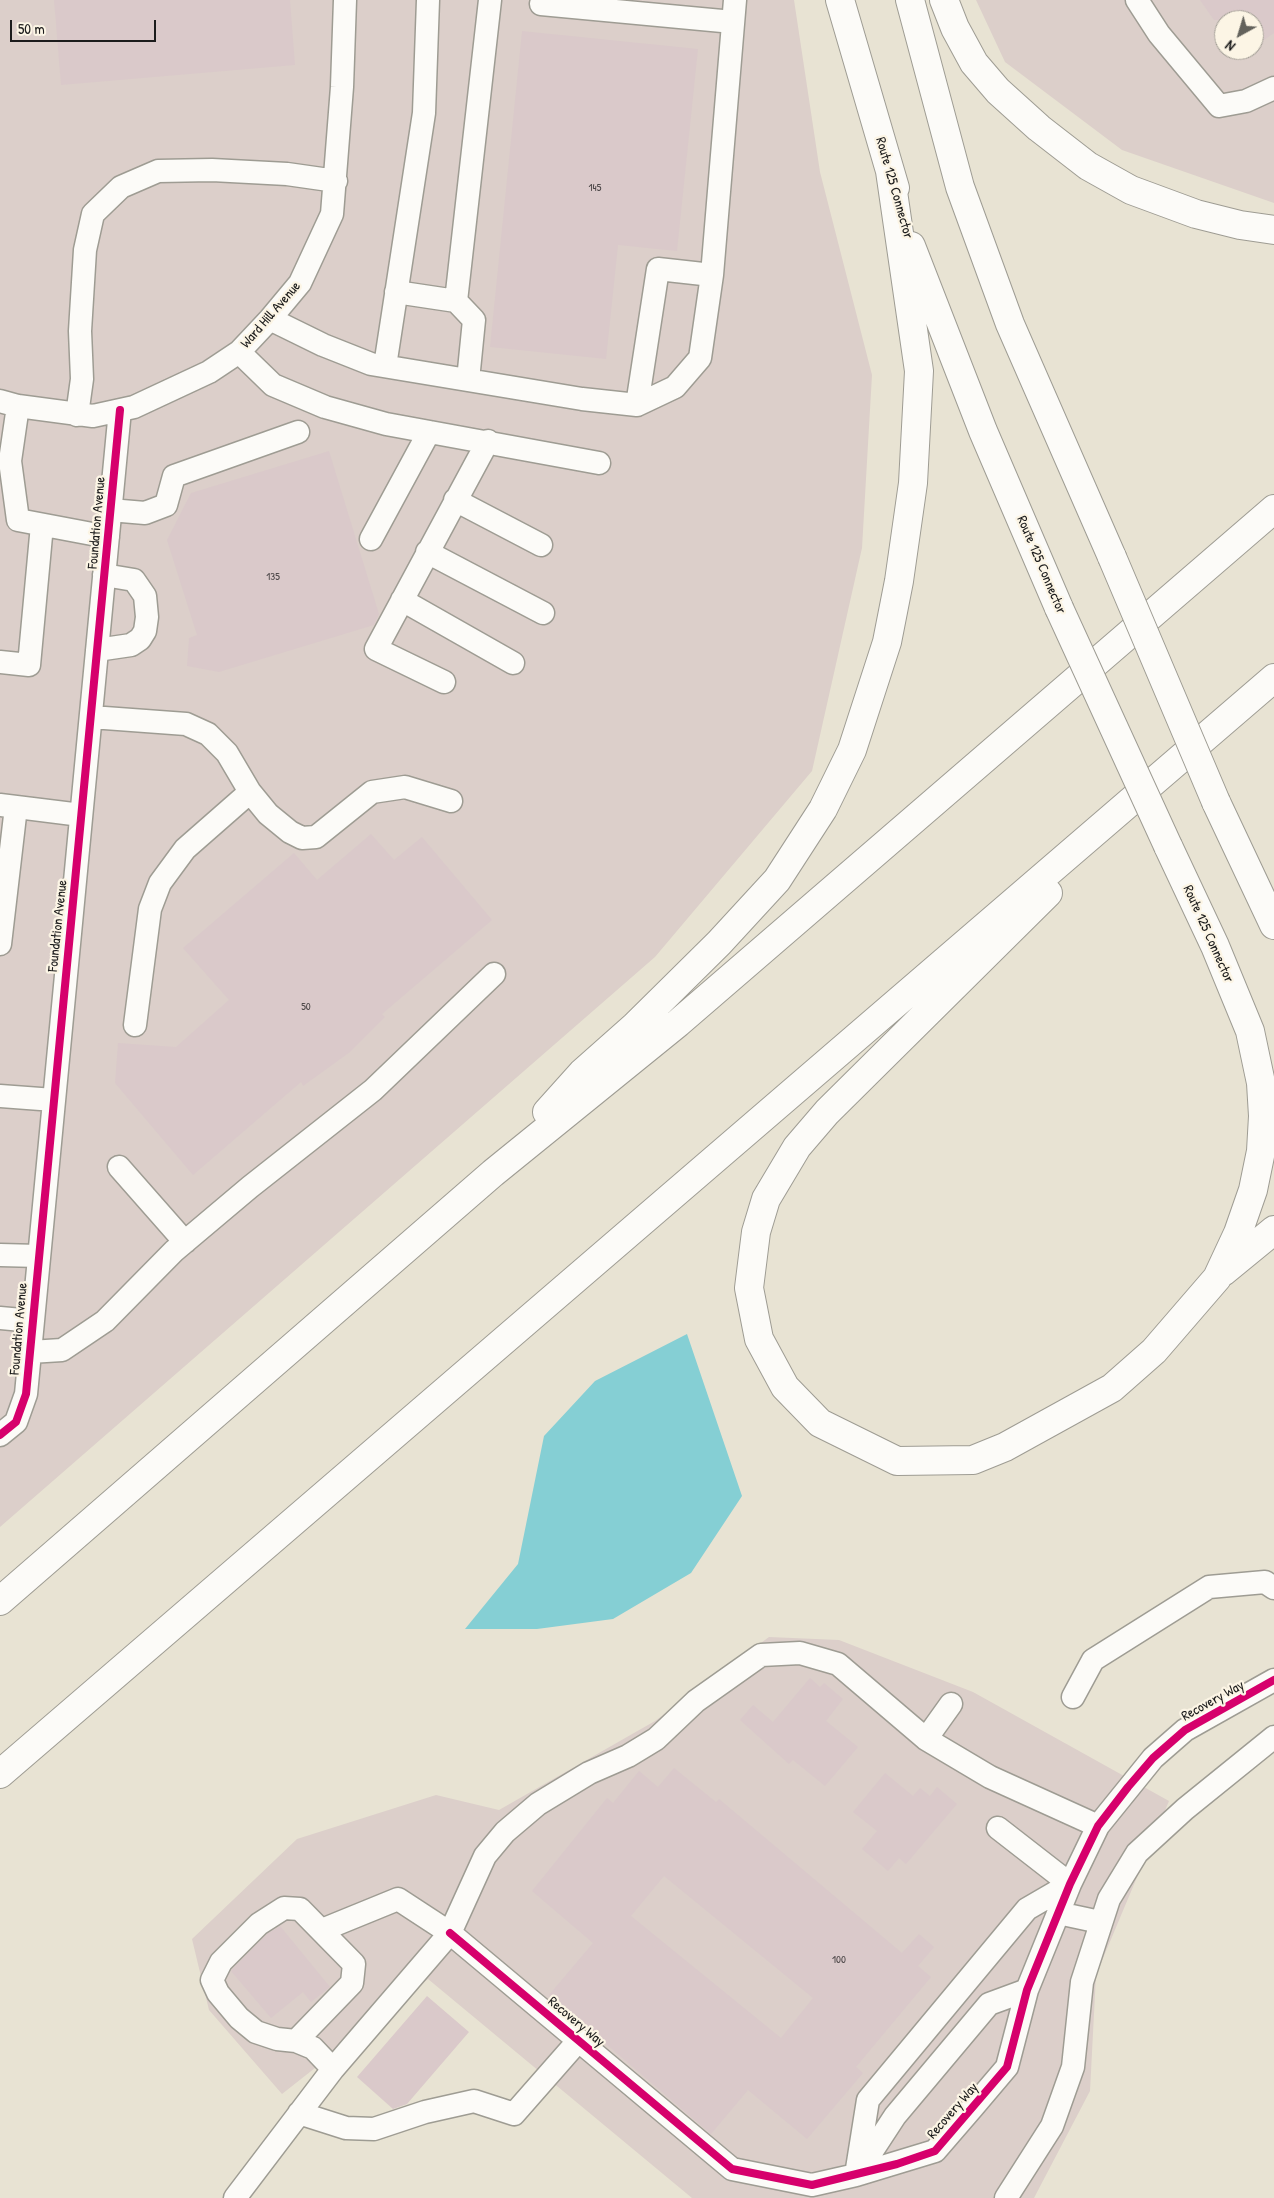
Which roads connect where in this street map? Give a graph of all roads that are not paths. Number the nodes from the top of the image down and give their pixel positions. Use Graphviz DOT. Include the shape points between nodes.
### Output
graph roads {
  1 [pos="345,0"];
  2 [pos="428,0"];
  3 [pos="490,0"];
  4 [pos="840,0"];
  5 [pos="910,0"];
  6 [pos="944,0"];
  7 [pos="1137,0"];
  8 [pos="541,4"];
  9 [pos="734,11"];
  10 [pos="1274,88"];
  11 [pos="890,171"];
  12 [pos="336,181"];
  13 [pos="1274,230"];
  14 [pos="712,275"];
  15 [pos="396,292"];
  16 [pos="456,301"];
  17 [pos="270,319"];
  18 [pos="239,352"];
  19 [pos="385,366"];
  20 [pos="468,380"];
  21 [pos="9,403"];
  22 [pos="637,405"];
  23 [pos="120,410"];
  24 [pos="77,415"];
  25 [pos="298,432"];
  26 [pos="429,432"];
  27 [pos="488,442"];
  28 [pos="599,463"];
  29 [pos="456,500"];
  30 [pos="110,510"];
  31 [pos="1274,510"];
  32 [pos="42,525"];
  33 [pos="108,537"];
  34 [pos="371,539"];
  35 [pos="541,545"];
  36 [pos="427,552"];
  37 [pos="104,575"];
  38 [pos="402,600"];
  39 [pos="543,613"];
  40 [pos="97,650"];
  41 [pos="0,662"];
  42 [pos="513,663"];
  43 [pos="1274,678"];
  44 [pos="444,682"];
  45 [pos="91,717"];
  46 [pos="250,792"];
  47 [pos="451,801"];
  48 [pos="8,806"];
  49 [pos="81,815"];
  50 [pos="1104,824"];
  51 [pos="1274,925"];
  52 [pos="0,944"];
  53 [pos="494,974"];
  54 [pos="135,1026"];
  55 [pos="1261,1083"];
  56 [pos="0,1096"];
  57 [pos="54,1100"];
  58 [pos="1274,1117"];
  59 [pos="119,1167"];
  60 [pos="493,1173"];
  61 [pos="1274,1230"];
  62 [pos="185,1242"];
  63 [pos="0,1254"];
  64 [pos="39,1256"];
  65 [pos="1217,1278"];
  66 [pos="0,1318"];
  67 [pos="33,1321"];
  68 [pos="30,1352"];
  69 [pos="0,1435"];
  70 [pos="1274,1588"];
  71 [pos="0,1601"];
  72 [pos="1274,1680"];
  73 [pos="1073,1697"];
  74 [pos="951,1704"];
  75 [pos="1274,1737"];
  76 [pos="926,1739"];
  77 [pos="0,1774"];
  78 [pos="1098,1826"];
  79 [pos="998,1828"];
  80 [pos="1070,1884"];
  81 [pos="1058,1913"];
  82 [pos="1100,1922"];
  83 [pos="322,1930"];
  84 [pos="450,1933"];
  85 [pos="1027,1990"];
  86 [pos="579,2040"];
  87 [pos="296,2041"];
  88 [pos="333,2069"];
  89 [pos="300,2113"];
  90 [pos="856,2175"];
  91 [pos="812,2185"];
  92 [pos="235,2198"];
  93 [pos="836,2198"];
  94 [pos="1006,2198"];
  1 -- 12 [label="street, Ward Hill Avenue"];
  2 -- 15 [label="street" via="424,113"];
  3 -- 16 [label="street"];
  4 -- 11 [label="highway, Route 125 Connector"];
  5 -- 51 [label="highway, bridge" via="960,187 1000,297 1216,802"];
  6 -- 13 [label="highway" via="974,64 1039,128 1088,166 1131,190 1196,214"];
  7 -- 10 [label="street" via="1159,34 1219,106 1246,102"];
  8 -- 9 [label="street"];
  9 -- 14 [label="street"];
  11 -- 55 [label="highway, Route 125 Connector, bridge" via="910,245 983,431 1059,608 1215,946 1250,1031"];
  11 -- 60 [label="highway" via="919,371 913,483 887,642 852,750 823,809 777,880 719,943 582,1073"];
  12 -- 17 [label="street, Ward Hill Avenue" via="332,214 316,254 300,283"];
  12 -- 24 [label="street" via="212,170 158,171 121,187 93,214 85,250 80,330 82,379"];
  14 -- 22 [label="street" via="700,358 675,387"];
  14 -- 22 [label="street" via="658,269"];
  15 -- 16 [label="street"];
  15 -- 19 [label="street"];
  16 -- 20 [label="street" via="474,320"];
  17 -- 18 [label="street, Ward Hill Avenue"];
  17 -- 19 [label="street" via="323,345 371,364"];
  18 -- 23 [label="street, Ward Hill Avenue" via="209,372 134,407"];
  18 -- 26 [label="street" via="273,385 325,407"];
  19 -- 20 [label="street"];
  20 -- 22 [label="street"];
  21 -- 24 [label="street, Ward Hill Avenue"];
  21 -- 32 [label="street" via="10,461 18,520"];
  23 -- 24 [label="street, Ward Hill Avenue" via="93,416"];
  23 -- 30 [label="street, Foundation Avenue"];
  25 -- 30 [label="street" via="174,476 166,505 144,513"];
  26 -- 27 [label="street"];
  26 -- 34 [label="street"];
  27 -- 28 [label="street"];
  27 -- 29 [label="street"];
  29 -- 35 [label="street"];
  29 -- 36 [label="street"];
  30 -- 33 [label="street, Foundation Avenue"];
  31 -- 60 [label="highway" via="678,1024"];
  32 -- 33 [label="street"];
  32 -- 41 [label="street" via="29,665"];
  33 -- 37 [label="street, Foundation Avenue"];
  36 -- 38 [label="street"];
  36 -- 39 [label="street"];
  37 -- 40 [label="street, Foundation Avenue"];
  37 -- 40 [label="street" via="134,580 145,596 147,617 145,631 131,645"];
  38 -- 42 [label="street"];
  38 -- 44 [label="street" via="376,649"];
  40 -- 45 [label="street, Foundation Avenue"];
  43 -- 50 [label="highway"];
  45 -- 46 [label="street" via="186,724 208,734 227,753"];
  45 -- 49 [label="street, Foundation Avenue"];
  46 -- 47 [label="street" via="268,814 302,838 316,837 372,792 405,787"];
  46 -- 54 [label="street" via="185,850 160,883 150,909"];
  48 -- 49 [label="street"];
  48 -- 52 [label="street"];
  49 -- 57 [label="street, Foundation Avenue"];
  50 -- 65 [label="highway" via="1045,897 827,1112 797,1147 766,1199 756,1232 749,1288 759,1339 785,1387 820,1423 897,1461 973,1460 1005,1447 1112,1388 1154,1351"];
  50 -- 77 [label="highway"];
  53 -- 62 [label="street" via="372,1090"];
  55 -- 58 [label="highway, Route 125 Connector"];
  55 -- 65 [label="highway" via="1261,1151 1254,1190"];
  56 -- 57 [label="street"];
  57 -- 64 [label="street, Foundation Avenue"];
  59 -- 62 [label="street"];
  60 -- 71 [label="highway"];
  61 -- 65 [label="highway"];
  62 -- 68 [label="street" via="105,1321 62,1350"];
  63 -- 64 [label="street"];
  64 -- 67 [label="street, Foundation Avenue"];
  66 -- 67 [label="street"];
  67 -- 68 [label="street, Foundation Avenue"];
  68 -- 69 [label="street, Foundation Avenue" via="26,1394 16,1422"];
  70 -- 73 [label="street" via="1265,1582 1209,1587 1093,1660"];
  72 -- 78 [label="street, Recovery Way" via="1185,1730 1153,1758"];
  74 -- 76 [label="street"];
  75 -- 82 [label="street" via="1185,1808 1137,1853 1109,1899"];
  76 -- 78 [label="street" via="990,1778"];
  76 -- 84 [label="street" via="838,1664 800,1653 761,1655 696,1701 656,1738 538,1804 505,1832 485,1856"];
  78 -- 80 [label="street, Recovery Way"];
  79 -- 80 [label="street"];
  80 -- 81 [label="street, Recovery Way"];
  80 -- 90 [label="street" via="1027,1909 868,2100"];
  81 -- 82 [label="street"];
  81 -- 85 [label="street, Recovery Way"];
  82 -- 94 [label="street" via="1082,1982 1073,2067 1052,2126"];
  83 -- 84 [label="street, Recovery Way" via="398,1899"];
  83 -- 87 [label="street" via="354,1964 352,1983"];
  83 -- 87 [label="street" via="300,1909 284,1908 259,1924 221,1962 212,1980 218,1993 239,2018 256,2032"];
  84 -- 86 [label="street, Recovery Way"];
  84 -- 88 [label="street"];
  85 -- 90 [label="street" via="989,2004 895,2116"];
  85 -- 90 [label="street, Recovery Way" via="1007,2067 934,2151"];
  86 -- 89 [label="street" via="514,2114 474,2101 424,2112 374,2129 346,2128"];
  86 -- 91 [label="street, Recovery Way" via="732,2169"];
  87 -- 88 [label="street" via="313,2048"];
  88 -- 89 [label="street"];
  89 -- 92 [label="street"];
  90 -- 91 [label="street, Recovery Way"];
  91 -- 93 [label="street"];
}
